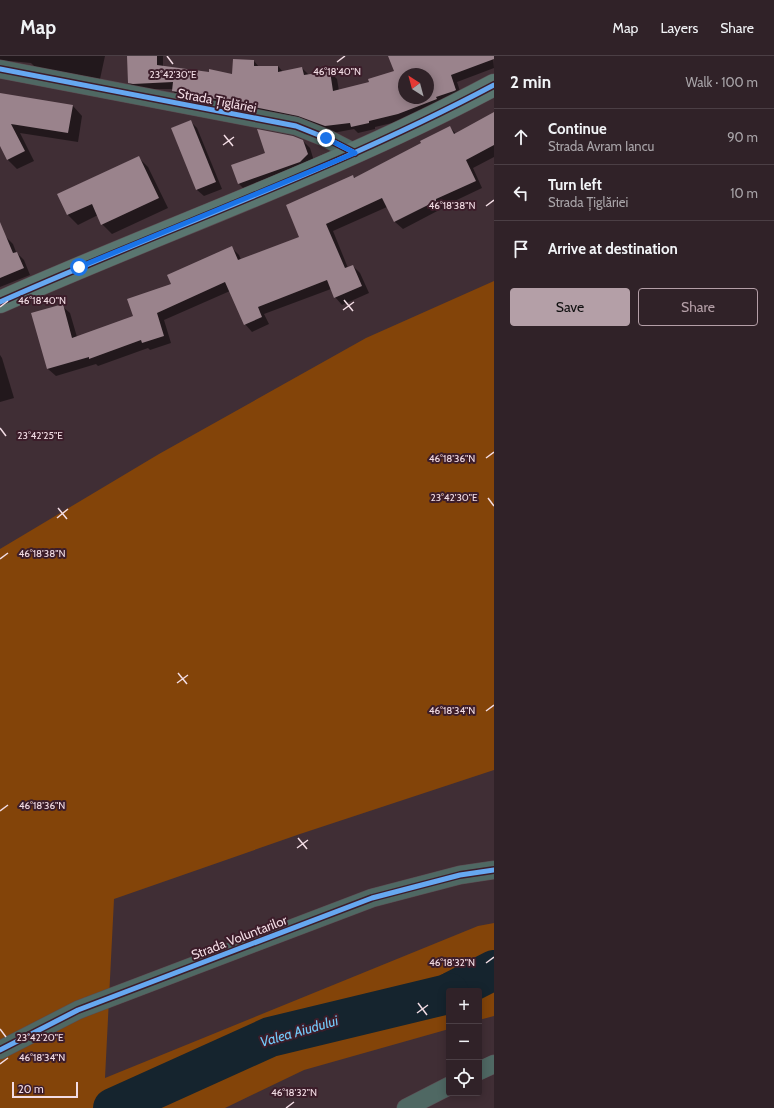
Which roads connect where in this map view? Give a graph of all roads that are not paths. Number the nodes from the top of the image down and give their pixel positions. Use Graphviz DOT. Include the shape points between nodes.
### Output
graph roads {
  1 [pos="0,69"];
  2 [pos="494,85"];
  3 [pos="355,153"];
  4 [pos="0,302"];
  5 [pos="494,870"];
  6 [pos="0,1050"];
  7 [pos="494,1064"];
  8 [pos="482,1070"];
  9 [pos="446,1088"];
  10 [pos="406,1108"];
  1 -- 3 [label="street, Strada Țiglăriei" via="296,126"];
  2 -- 3 [label="main road"];
  3 -- 4 [label="main road"];
  5 -- 6 [label="street, Strada Voluntarilor" via="460,875 372,898 78,1010"];
  7 -- 8 [label="street"];
  9 -- 10 [label="street"];
}
